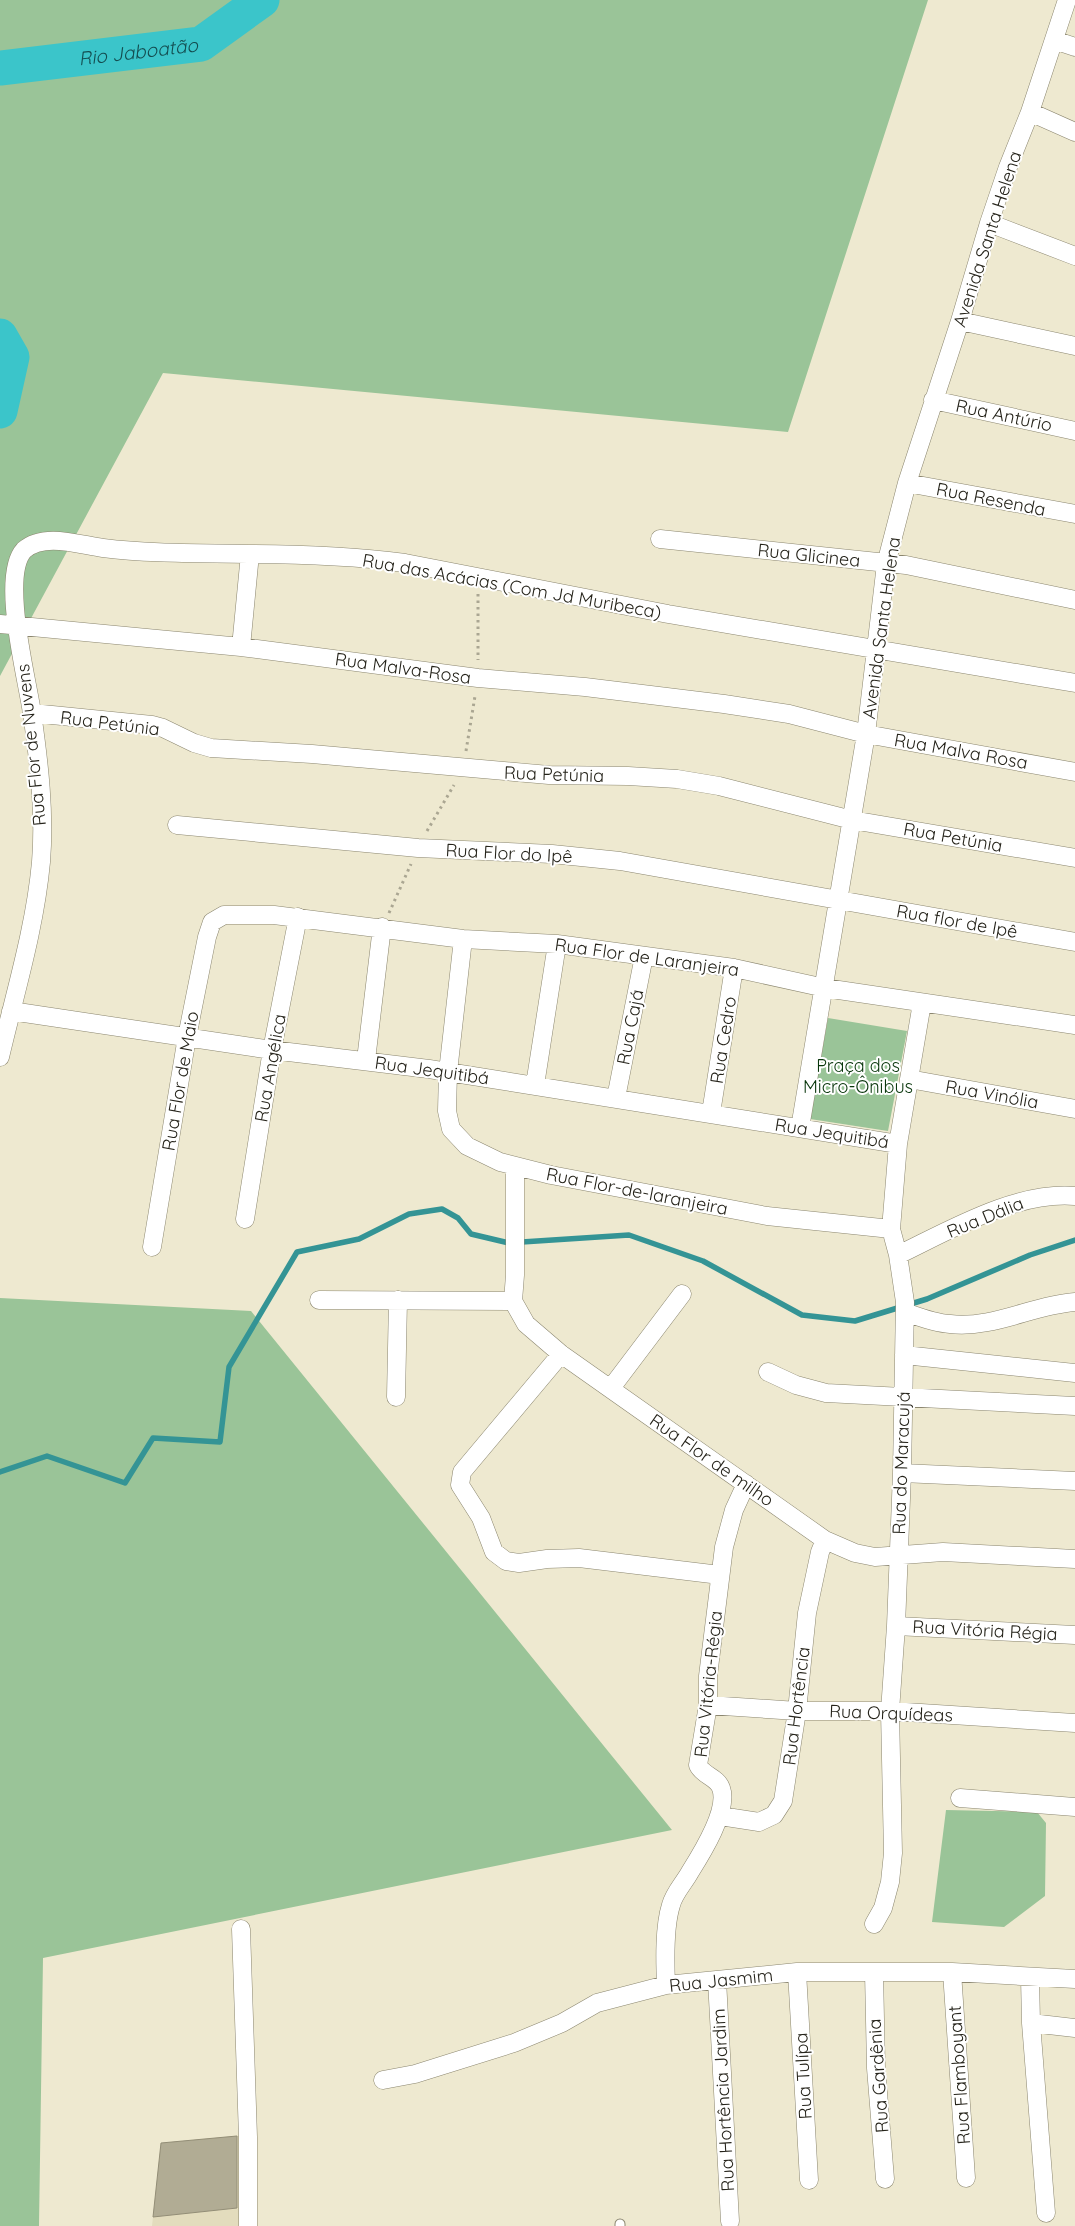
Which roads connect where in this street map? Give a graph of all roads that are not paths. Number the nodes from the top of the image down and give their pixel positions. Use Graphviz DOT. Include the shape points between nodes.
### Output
graph roads {
  1 [pos="1067,0"];
  2 [pos="1054,40"];
  3 [pos="1075,47"];
  4 [pos="1030,112"];
  5 [pos="1075,132"];
  6 [pos="988,223"];
  7 [pos="1075,256"];
  8 [pos="960,321"];
  9 [pos="1075,346"];
  10 [pos="933,400"];
  11 [pos="1075,431"];
  12 [pos="907,483"];
  13 [pos="1075,514"];
  14 [pos="660,539"];
  15 [pos="250,554"];
  16 [pos="886,564"];
  17 [pos="1075,600"];
  18 [pos="8,625"];
  19 [pos="241,647"];
  20 [pos="876,649"];
  21 [pos="1075,683"];
  22 [pos="32,713"];
  23 [pos="789,714"];
  24 [pos="866,734"];
  25 [pos="1075,772"];
  26 [pos="852,820"];
  27 [pos="177,825"];
  28 [pos="1075,858"];
  29 [pos="839,900"];
  30 [pos="298,917"];
  31 [pos="216,918"];
  32 [pos="382,928"];
  33 [pos="463,938"];
  34 [pos="1075,942"];
  35 [pos="557,944"];
  36 [pos="644,956"];
  37 [pos="734,968"];
  38 [pos="825,988"];
  39 [pos="922,1002"];
  40 [pos="11,1011"];
  41 [pos="1075,1025"];
  42 [pos="187,1037"];
  43 [pos="272,1050"];
  44 [pos="0,1057"];
  45 [pos="366,1060"];
  46 [pos="448,1072"];
  47 [pos="909,1079"];
  48 [pos="534,1085"];
  49 [pos="616,1098"];
  50 [pos="1075,1109"];
  51 [pos="711,1113"];
  52 [pos="800,1128"];
  53 [pos="898,1144"];
  54 [pos="515,1166"];
  55 [pos="1075,1196"];
  56 [pos="245,1219"];
  57 [pos="891,1229"];
  58 [pos="152,1247"];
  59 [pos="898,1255"];
  60 [pos="682,1294"];
  61 [pos="319,1300"];
  62 [pos="398,1300"];
  63 [pos="513,1301"];
  64 [pos="1075,1302"];
  65 [pos="905,1307"];
  66 [pos="561,1354"];
  67 [pos="904,1355"];
  68 [pos="768,1372"];
  69 [pos="1075,1373"];
  70 [pos="611,1388"];
  71 [pos="903,1396"];
  72 [pos="396,1397"];
  73 [pos="1075,1406"];
  74 [pos="902,1473"];
  75 [pos="1075,1481"];
  76 [pos="746,1484"];
  77 [pos="825,1540"];
  78 [pos="898,1555"];
  79 [pos="1075,1558"];
  80 [pos="720,1575"];
  81 [pos="896,1626"];
  82 [pos="1075,1635"];
  83 [pos="708,1705"];
  84 [pos="797,1711"];
  85 [pos="890,1711"];
  86 [pos="1075,1723"];
  87 [pos="960,1798"];
  88 [pos="1075,1807"];
  89 [pos="720,1816"];
  90 [pos="874,1924"];
  91 [pos="241,1929"];
  92 [pos="797,1972"];
  93 [pos="874,1972"];
  94 [pos="952,1972"];
  95 [pos="1030,1978"];
  96 [pos="1075,1979"];
  97 [pos="717,1980"];
  98 [pos="666,1984"];
  99 [pos="1031,2023"];
  100 [pos="1075,2028"];
  101 [pos="384,2080"];
  102 [pos="966,2178"];
  103 [pos="885,2179"];
  104 [pos="809,2180"];
  105 [pos="1046,2212"];
  106 [pos="730,2221"];
  107 [pos="248,2226"];
  1 -- 2 [label="street, Avenida Santa Helena"];
  2 -- 3 [label="street"];
  2 -- 4 [label="street, Avenida Santa Helena"];
  4 -- 5 [label="street"];
  4 -- 6 [label="street, Avenida Santa Helena"];
  6 -- 7 [label="street"];
  6 -- 8 [label="street, Avenida Santa Helena"];
  8 -- 9 [label="street"];
  8 -- 10 [label="street, Avenida Santa Helena"];
  10 -- 11 [label="street, Rua Antúrio"];
  10 -- 12 [label="street, Avenida Santa Helena"];
  12 -- 13 [label="street, Rua Resenda"];
  12 -- 16 [label="street, Avenida Santa Helena"];
  14 -- 16 [label="street, Rua Glicinea"];
  15 -- 18 [label="street, Rua das Acácias (Com Jd Muribeca)" via="134,552 52,540 36,543 23,551 15,566"];
  15 -- 19 [label="street"];
  15 -- 20 [label="street, Rua das Acácias (Com Jd Muribeca)" via="370,558 406,563 658,613"];
  16 -- 17 [label="street, Rua Glicinea" via="906,565"];
  16 -- 20 [label="street, Avenida Santa Helena"];
  18 -- 19 [label="street, Rua Malva-Rosa"];
  18 -- 22 [label="street, Rua Flor de Nuvens"];
  19 -- 23 [label="street, Rua Malva-Rosa"];
  20 -- 21 [label="street, Rua das Acácias (Com Jd Muribeca)"];
  20 -- 24 [label="street, Avenida Santa Helena"];
  22 -- 26 [label="street, Rua Petúnia" via="158,726 211,748 549,775 678,779 719,786"];
  22 -- 40 [label="street, Rua Flor de Nuvens" via="41,797 41,860 36,899"];
  23 -- 24 [label="street, Rua Malva Rosa"];
  24 -- 25 [label="street, Rua Malva Rosa"];
  24 -- 26 [label="street, Avenida Santa Helena"];
  26 -- 28 [label="street, Rua Petúnia"];
  26 -- 29 [label="street, Avenida Santa Helena"];
  27 -- 29 [label="street, Rua Flor do Ipê" via="418,848 552,854 620,861"];
  29 -- 34 [label="street, Rua flor de Ipê"];
  29 -- 38 [label="street, Avenida Santa Helena"];
  30 -- 31 [label="street, Rua Flor de Laranjeira" via="243,914"];
  30 -- 32 [label="street, Rua Flor de Laranjeira"];
  30 -- 43 [label="street, Rua Angélica"];
  31 -- 42 [label="street, Rua Flor de Maio" via="207,937"];
  32 -- 33 [label="street, Rua Flor de Laranjeira"];
  32 -- 45 [label="street"];
  33 -- 35 [label="street, Rua Flor de Laranjeira"];
  33 -- 46 [label="street, Rua Flor-de-laranjeira"];
  35 -- 36 [label="street, Rua Flor de Laranjeira"];
  35 -- 48 [label="street"];
  36 -- 37 [label="street, Rua Flor de Laranjeira"];
  36 -- 49 [label="street, Rua Cajá"];
  37 -- 38 [label="street, Rua Flor de Laranjeira"];
  37 -- 51 [label="street, Rua Cedro"];
  38 -- 39 [label="street, Rua Flor de Laranjeira"];
  38 -- 52 [label="street, Avenida Santa Helena"];
  39 -- 41 [label="street, Rua Flor de Laranjeira"];
  39 -- 47 [label="street, Rua do Maracujá"];
  40 -- 42 [label="street, Rua Jequitibá"];
  40 -- 44 [label="street"];
  42 -- 43 [label="street, Rua Jequitibá"];
  42 -- 58 [label="street, Rua Flor de Maio"];
  43 -- 45 [label="street, Rua Jequitibá"];
  43 -- 56 [label="street, Rua Angélica"];
  45 -- 46 [label="street, Rua Jequitibá"];
  46 -- 48 [label="street, Rua Jequitibá"];
  46 -- 54 [label="street, Rua Flor-de-laranjeira" via="447,1111 451,1129 467,1146"];
  47 -- 50 [label="street, Rua Vinólia"];
  47 -- 53 [label="street, Rua do Maracujá"];
  48 -- 49 [label="street, Rua Jequitibá"];
  49 -- 51 [label="street, Rua Jequitibá"];
  51 -- 52 [label="street, Rua Jequitibá"];
  52 -- 53 [label="street, Rua Jequitibá"];
  53 -- 57 [label="street, Rua do Maracujá"];
  54 -- 57 [label="street, Rua Flor-de-laranjeira" via="767,1216"];
  54 -- 63 [label="street"];
  55 -- 59 [label="street, Rua Dália" via="1056,1194 1033,1198 978,1218"];
  57 -- 59 [label="street, Rua do Maracujá"];
  59 -- 65 [label="street, Rua do Maracujá"];
  60 -- 70 [label="street"];
  61 -- 62 [label="street"];
  62 -- 63 [label="street"];
  62 -- 72 [label="street"];
  63 -- 66 [label="street, Rua Flor de milho" via="526,1324"];
  64 -- 65 [label="street" via="1043,1306 1004,1318 951,1324"];
  65 -- 67 [label="street, Rua do Maracujá"];
  66 -- 70 [label="street, Rua Flor de milho"];
  66 -- 80 [label="street" via="462,1472 460,1485 481,1518 494,1552 506,1562 579,1558"];
  67 -- 69 [label="street"];
  67 -- 71 [label="street, Rua do Maracujá"];
  68 -- 71 [label="street" via="796,1386 826,1393"];
  70 -- 76 [label="street, Rua Flor de milho"];
  71 -- 73 [label="street"];
  71 -- 74 [label="street, Rua do Maracujá"];
  74 -- 75 [label="street"];
  74 -- 78 [label="street, Rua do Maracujá"];
  76 -- 77 [label="street, Rua Flor de milho"];
  76 -- 80 [label="street, Rua Vitória-Régia" via="734,1510"];
  77 -- 78 [label="street, Rua Flor de milho" via="855,1553 875,1557"];
  77 -- 84 [label="street, Rua Hortência" via="807,1613"];
  78 -- 79 [label="street, Rua Flor de milho" via="943,1552"];
  78 -- 81 [label="street, Rua do Maracujá"];
  80 -- 83 [label="street, Rua Vitória-Régia" via="708,1676"];
  81 -- 82 [label="street, Rua Vitória Régia"];
  81 -- 85 [label="street, Rua do Maracujá"];
  83 -- 84 [label="street, Rua Orquídeas"];
  83 -- 89 [label="street, Rua Vitória-Régia" via="698,1765 721,1788"];
  84 -- 85 [label="street, Rua Orquídeas"];
  84 -- 89 [label="street, Rua Hortência" via="783,1801 774,1815 759,1822"];
  85 -- 86 [label="street, Rua Orquídeas"];
  85 -- 90 [label="street, Rua do Maracujá" via="894,1853 883,1908"];
  87 -- 88 [label="street"];
  89 -- 98 [label="street, Rua Vitória-Régia" via="671,1904"];
  91 -- 107 [label="street"];
  92 -- 93 [label="street, Rua Jasmim"];
  92 -- 97 [label="street, Rua Jasmim"];
  92 -- 104 [label="street, Rua Tulípa"];
  93 -- 94 [label="street, Rua Jasmim"];
  93 -- 103 [label="street, Rua Gardênia" via="876,2068"];
  94 -- 95 [label="street, Rua Jasmim"];
  94 -- 102 [label="street, Rua Flamboyant"];
  95 -- 96 [label="street, Rua Jasmim"];
  95 -- 99 [label="street"];
  97 -- 98 [label="street, Rua Jasmim"];
  97 -- 106 [label="street, Rua Hortência Jardim"];
  98 -- 101 [label="street, Rua Jasmim" via="597,2003 562,2023 514,2043 415,2074"];
  99 -- 100 [label="street"];
  99 -- 105 [label="street"];
}
